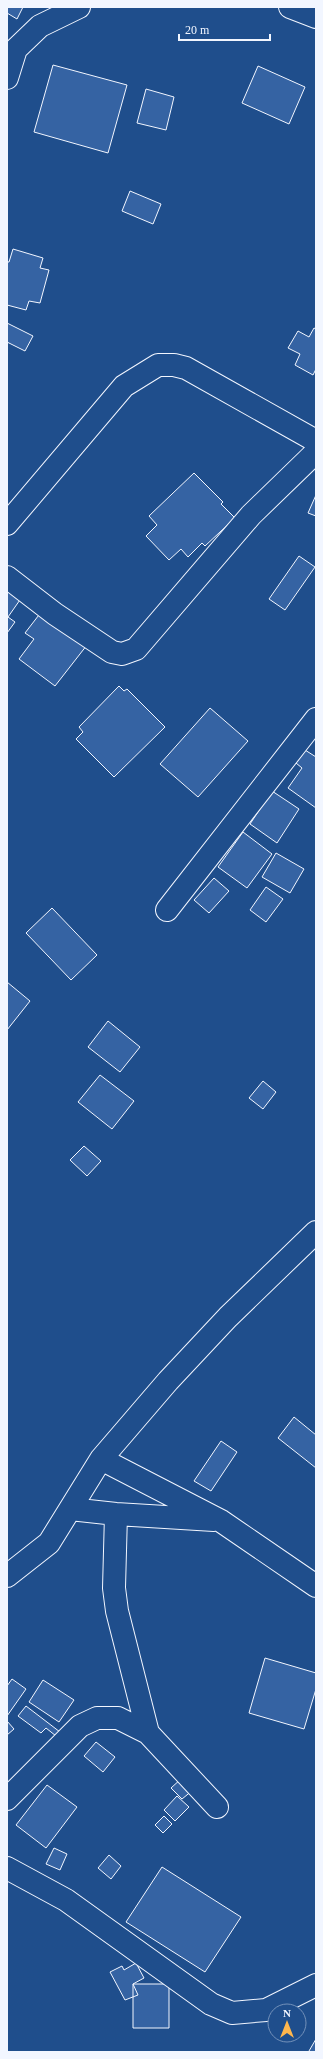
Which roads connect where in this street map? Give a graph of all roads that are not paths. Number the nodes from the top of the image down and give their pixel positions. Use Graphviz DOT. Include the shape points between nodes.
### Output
graph roads {
  1 [pos="79,7"];
  2 [pos="290,7"];
  3 [pos="316,17"];
  4 [pos="7,78"];
  5 [pos="316,441"];
  6 [pos="316,452"];
  7 [pos="7,524"];
  8 [pos="7,577"];
  9 [pos="316,719"];
  10 [pos="167,910"];
  11 [pos="316,1232"];
  12 [pos="101,1459"];
  13 [pos="70,1509"];
  14 [pos="116,1514"];
  15 [pos="221,1521"];
  16 [pos="7,1576"];
  17 [pos="316,1586"];
  18 [pos="148,1733"];
  19 [pos="7,1799"];
  20 [pos="216,1807"];
  21 [pos="7,1868"];
  22 [pos="316,1984"];
  1 -- 4 [label="street" via="40,26 16,49"];
  2 -- 3 [label="street"];
  5 -- 7 [label="street" via="186,368 158,365 124,386"];
  6 -- 8 [label="street" via="251,515 136,649 122,654 112,652 55,614"];
  9 -- 10 [label="street"];
  11 -- 12 [label="street" via="228,1317 168,1381"];
  12 -- 13 [label="street"];
  12 -- 15 [label="street"];
  13 -- 14 [label="street"];
  13 -- 16 [label="street" via="49,1543"];
  14 -- 15 [label="street"];
  14 -- 18 [label="street" via="114,1588 117,1611"];
  15 -- 17 [label="street"];
  18 -- 19 [label="street" via="118,1718 97,1718 80,1726"];
  18 -- 20 [label="street"];
  21 -- 22 [label="street" via="66,1900 210,2004 232,2013 266,2010"];
}
